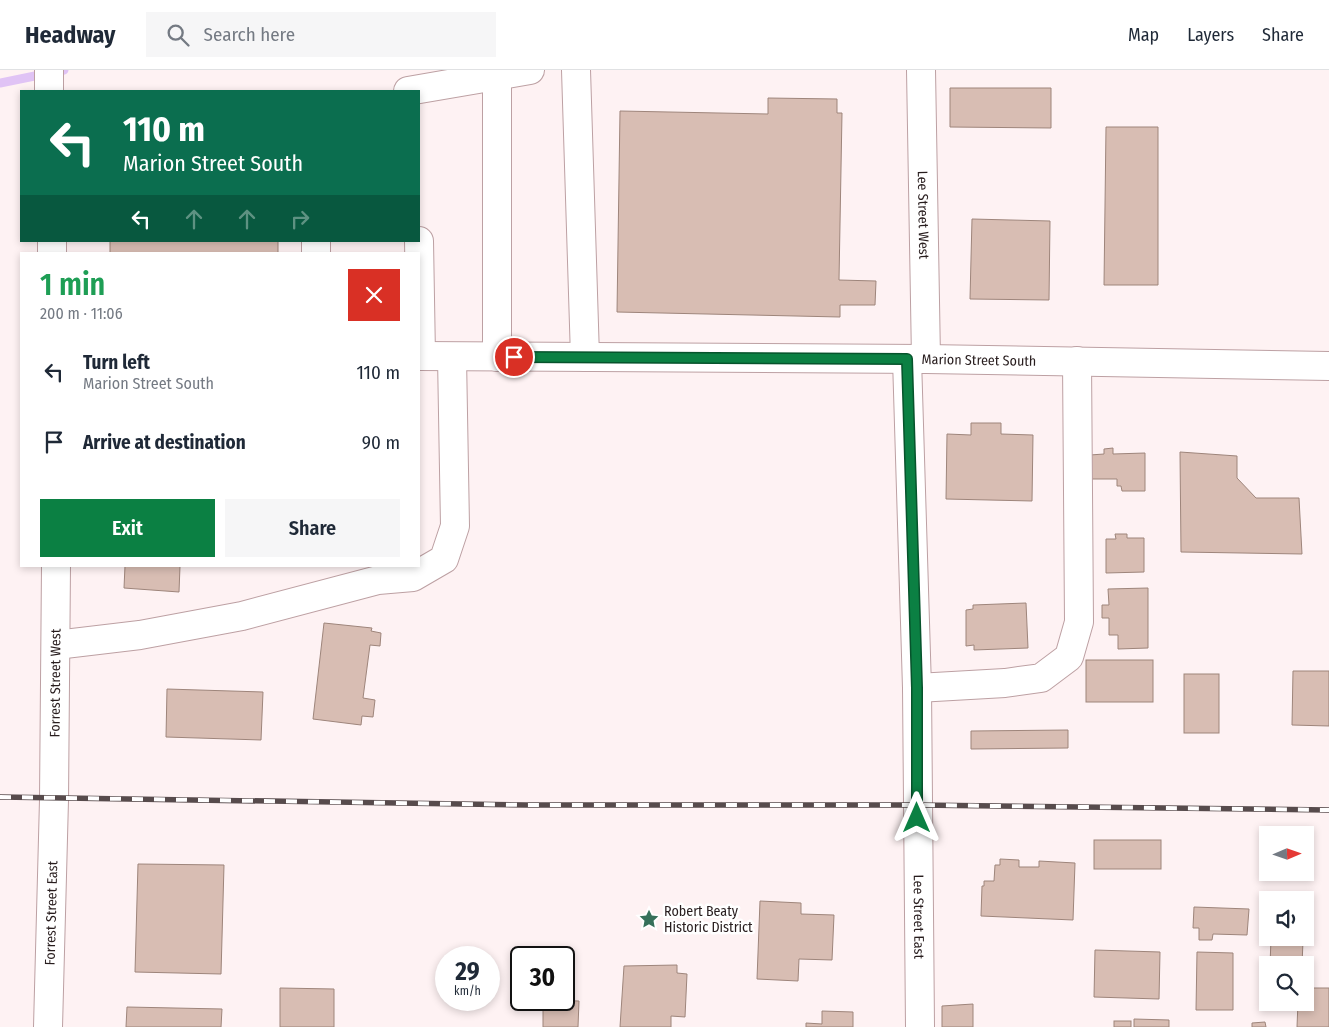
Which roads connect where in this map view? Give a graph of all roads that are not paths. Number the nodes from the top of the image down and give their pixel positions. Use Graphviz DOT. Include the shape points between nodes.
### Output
graph roads {
  1 [pos="49,70"];
  2 [pos="530,70"];
  3 [pos="576,70"];
  4 [pos="921,70"];
  5 [pos="497,76"];
  6 [pos="49,90"];
  7 [pos="419,90"];
  8 [pos="420,356"];
  9 [pos="452,357"];
  10 [pos="497,357"];
  11 [pos="585,357"];
  12 [pos="916,359"];
  13 [pos="1077,361"];
  14 [pos="1329,366"];
  15 [pos="56,567"];
  16 [pos="56,645"];
  17 [pos="917,688"];
  18 [pos="54,800"];
  19 [pos="917,805"];
  20 [pos="48,1027"];
  21 [pos="920,1027"];
  1 -- 6 [label="street"];
  2 -- 5 [label="street"];
  3 -- 11 [label="street"];
  4 -- 12 [label="street, Lee Street West"];
  5 -- 7 [label="street"];
  5 -- 10 [label="street"];
  8 -- 9 [label="street, Marion Street South"];
  9 -- 10 [label="street, Marion Street South"];
  9 -- 16 [label="street" via="455,526 444,559 413,577 378,580 242,616 140,635"];
  10 -- 11 [label="street, Marion Street South"];
  11 -- 12 [label="street, Marion Street South"];
  12 -- 13 [label="street, Marion Street South"];
  12 -- 17 [label="street, Lee Street West"];
  13 -- 14 [label="street, Marion Street South"];
  13 -- 17 [label="street" via="1079,622 1069,657 1041,678"];
  15 -- 16 [label="street, Forrest Street West"];
  16 -- 18 [label="street, Forrest Street West"];
  17 -- 19 [label="street, Lee Street West"];
  18 -- 20 [label="street, Forrest Street East"];
  19 -- 21 [label="street, Lee Street East"];
}
